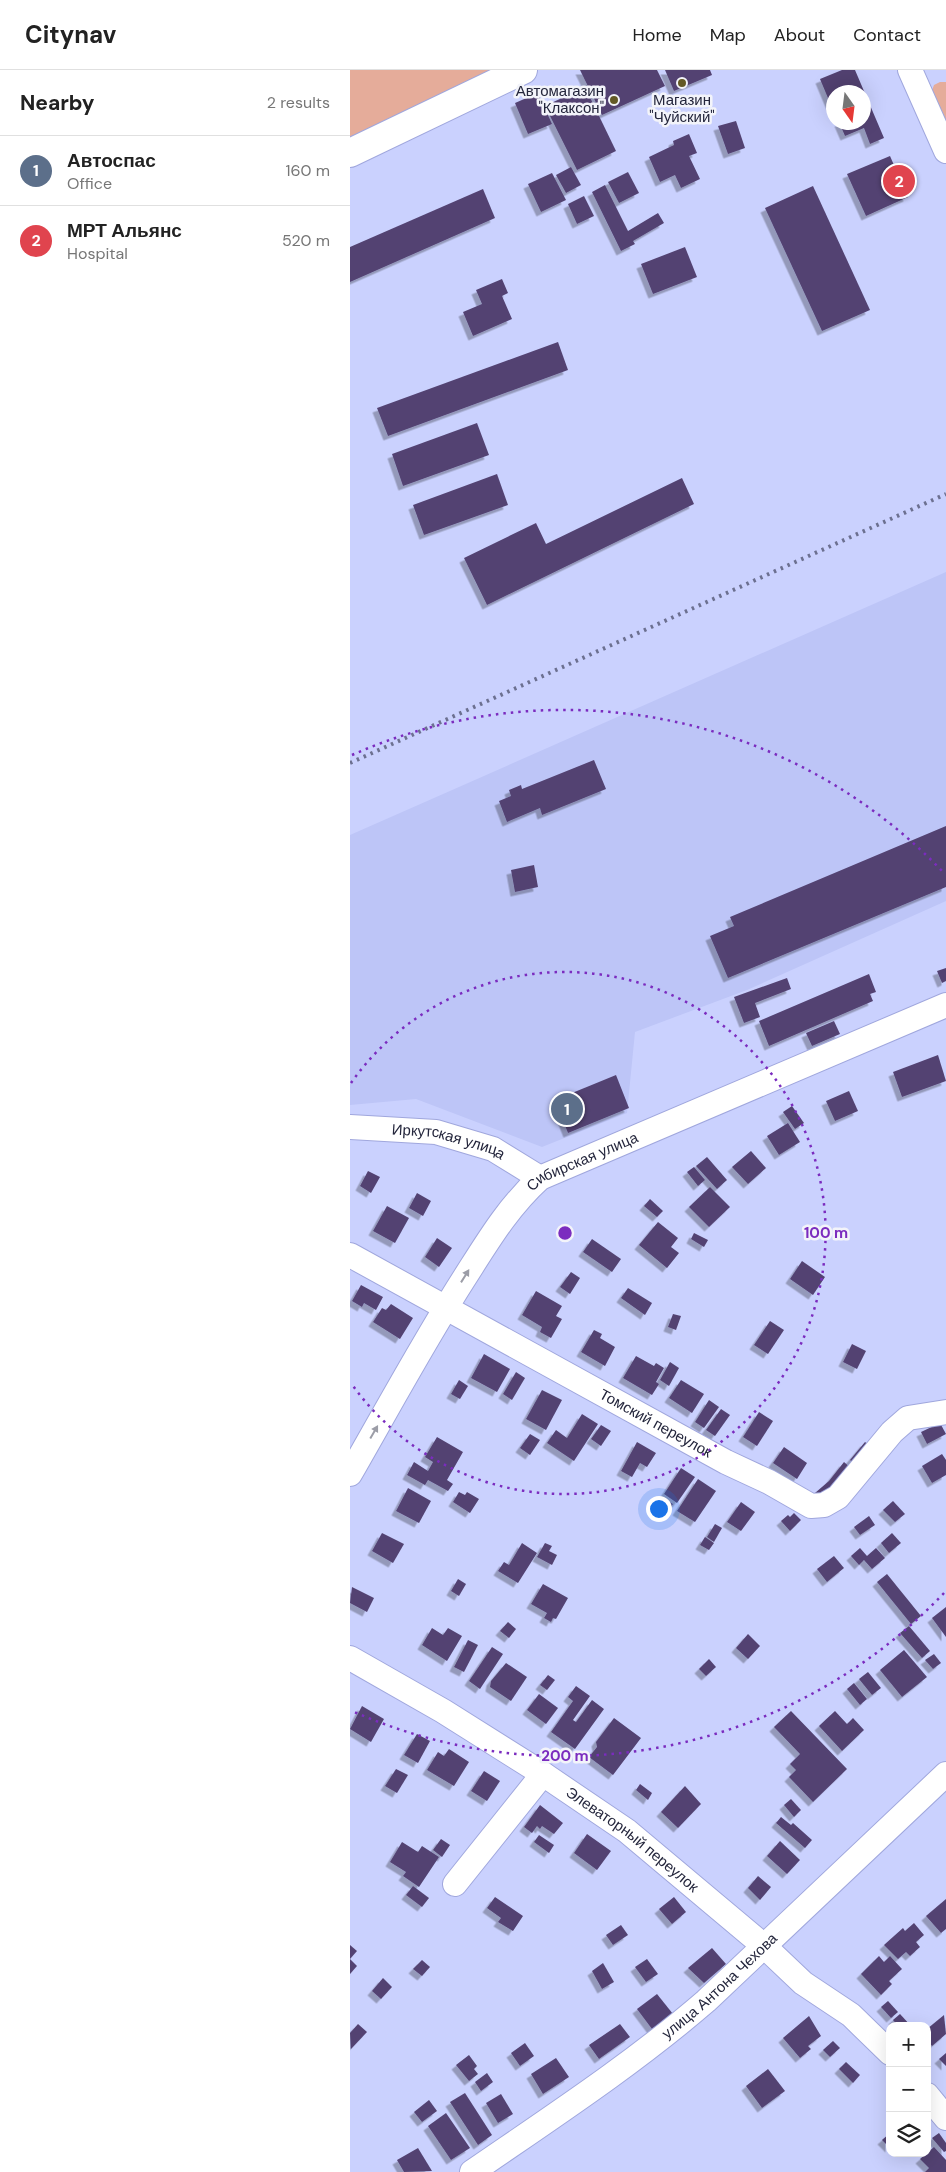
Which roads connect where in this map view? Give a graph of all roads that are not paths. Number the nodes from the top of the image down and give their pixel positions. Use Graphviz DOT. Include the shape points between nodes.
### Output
graph roads {
  1 [pos="523,70"];
  2 [pos="910,70"];
  3 [pos="946,151"];
  4 [pos="350,153"];
  5 [pos="946,1005"];
  6 [pos="350,1127"];
  7 [pos="540,1178"];
  8 [pos="350,1254"];
  9 [pos="446,1307"];
  10 [pos="946,1412"];
  11 [pos="350,1474"];
  12 [pos="350,1658"];
  13 [pos="544,1774"];
  14 [pos="946,1774"];
  15 [pos="455,1884"];
  16 [pos="764,1946"];
  17 [pos="886,2049"];
  18 [pos="931,2100"];
  19 [pos="946,2118"];
  20 [pos="472,2172"];
  1 -- 4 [label="main road"];
  2 -- 3 [label="street"];
  5 -- 7 [label="street, Сибирская улица"];
  6 -- 7 [label="street, Иркутская улица" via="436,1132 493,1149"];
  9 -- 7 [label="street, Сибирская улица, one-way" via="498,1224 518,1197"];
  8 -- 9 [label="street, Томский переулок"];
  9 -- 10 [label="street, Томский переулок" via="811,1506 824,1505 838,1497 892,1432 908,1418"];
  11 -- 9 [label="street, Сибирская улица, one-way"];
  12 -- 13 [label="street, Элеваторный переулок"];
  13 -- 15 [label="street"];
  13 -- 16 [label="street, Элеваторный переулок" via="641,1841"];
  14 -- 16 [label="street, улица Антона Чехова"];
  16 -- 17 [label="street, Элеваторный переулок" via="803,1983 851,2015"];
  16 -- 20 [label="street, улица Антона Чехова" via="672,2031"];
  18 -- 19 [label="street"];
}
